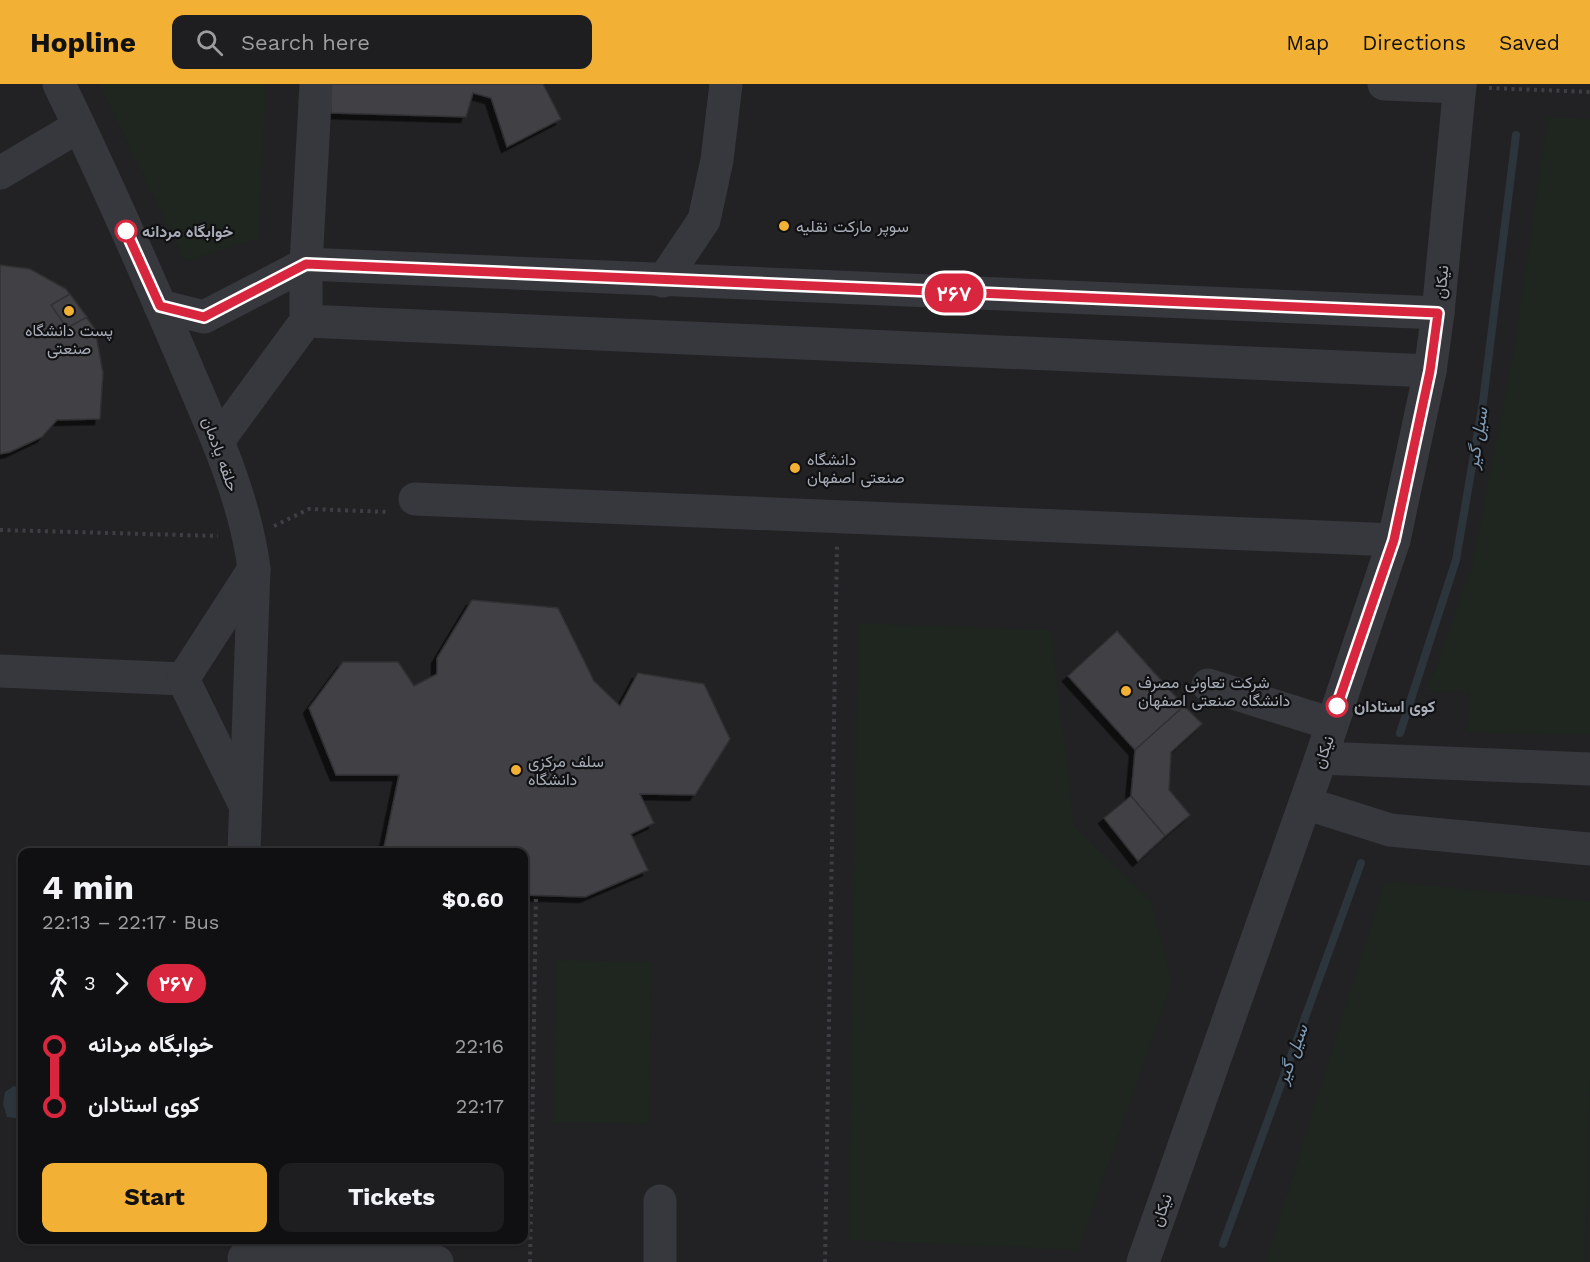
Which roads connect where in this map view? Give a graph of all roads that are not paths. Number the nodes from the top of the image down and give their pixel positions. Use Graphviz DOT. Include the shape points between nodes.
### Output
graph roads {
  1 [pos="59,84"];
  2 [pos="316,84"];
  3 [pos="726,84"];
  4 [pos="1384,84"];
  5 [pos="1460,86"];
  6 [pos="79,126"];
  7 [pos="0,173"];
  8 [pos="306,264"];
  9 [pos="663,280"];
  10 [pos="160,306"];
  11 [pos="1438,313"];
  12 [pos="306,321"];
  13 [pos="1430,371"];
  14 [pos="218,441"];
  15 [pos="415,499"];
  16 [pos="1394,540"];
  17 [pos="252,553"];
  18 [pos="0,671"];
  19 [pos="183,679"];
  20 [pos="1208,686"];
  21 [pos="1332,724"];
  22 [pos="1321,758"];
  23 [pos="1590,769"];
  24 [pos="1305,803"];
  25 [pos="245,805"];
  26 [pos="244,848"];
  27 [pos="1590,849"];
  28 [pos="660,1201"];
  29 [pos="381,1248"];
  30 [pos="243,1253"];
  31 [pos="437,1262"];
  32 [pos="660,1262"];
  33 [pos="1143,1262"];
  1 -- 6 [label="street, حلقه یادمان"];
  2 -- 8 [label="street"];
  3 -- 9 [label="street" via="717,160 704,220"];
  4 -- 5 [label="street"];
  5 -- 11 [label="street, نیکان"];
  6 -- 7 [label="street"];
  6 -- 10 [label="street, حلقه یادمان"];
  8 -- 9 [label="street"];
  8 -- 10 [label="street" via="204,317"];
  8 -- 12 [label="street"];
  9 -- 11 [label="street"];
  10 -- 14 [label="street, حلقه یادمان"];
  11 -- 13 [label="street, نیکان"];
  12 -- 13 [label="street"];
  12 -- 14 [label="street"];
  13 -- 16 [label="street, نیکان"];
  14 -- 17 [label="street, حلقه یادمان"];
  15 -- 16 [label="street"];
  16 -- 21 [label="street, نیکان"];
  17 -- 19 [label="street"];
  17 -- 25 [label="street, حلقه یادمان"];
  18 -- 19 [label="street"];
  19 -- 25 [label="street"];
  20 -- 21 [label="street"];
  21 -- 22 [label="street, نیکان"];
  22 -- 23 [label="street"];
  22 -- 24 [label="street, نیکان"];
  24 -- 27 [label="street" via="1390,830"];
  24 -- 33 [label="street, نیکان"];
  25 -- 26 [label="street, حلقه یادمان"];
  28 -- 32 [label="street"];
  29 -- 30 [label="street"];
  29 -- 31 [label="street"];
}
